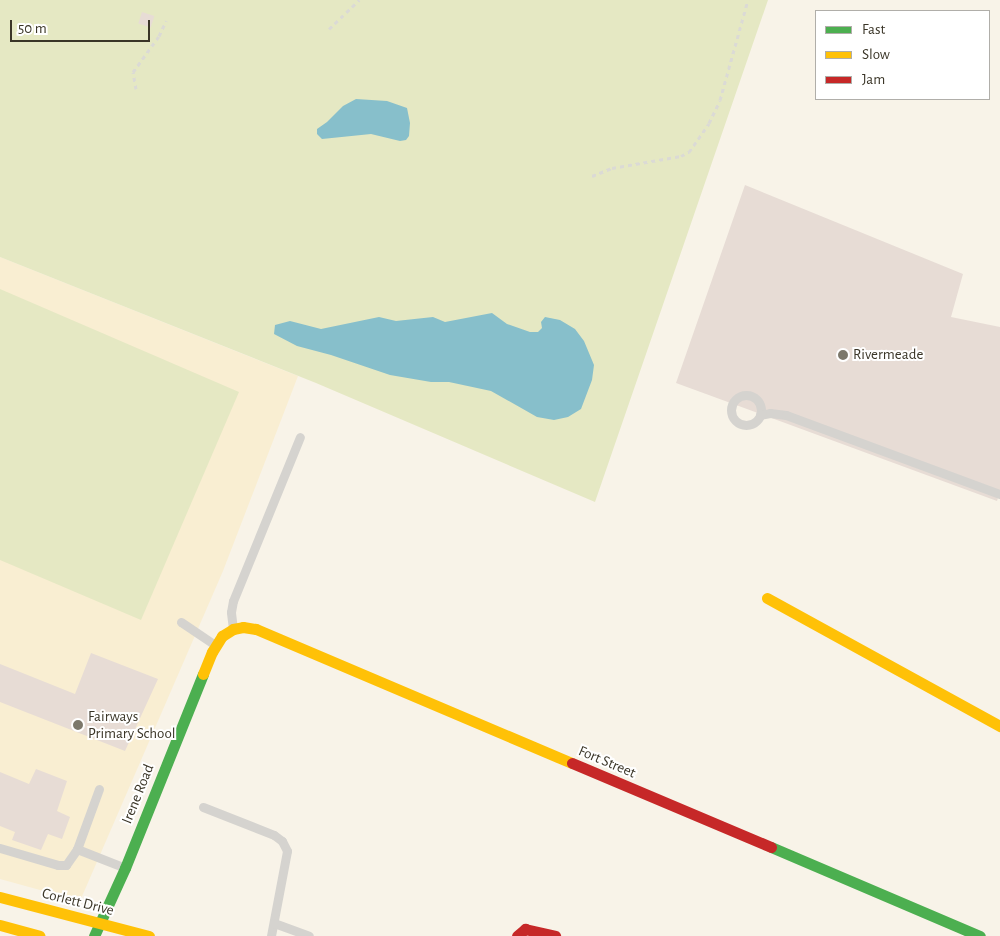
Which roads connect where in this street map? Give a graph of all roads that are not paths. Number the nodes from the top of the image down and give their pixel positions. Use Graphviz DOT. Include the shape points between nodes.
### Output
graph roads {
  1 [pos="760,415"];
  2 [pos="300,438"];
  3 [pos="1000,494"];
  4 [pos="767,598"];
  5 [pos="181,622"];
  6 [pos="233,629"];
  7 [pos="220,640"];
  8 [pos="1000,726"];
  9 [pos="99,789"];
  10 [pos="202,807"];
  11 [pos="0,848"];
  12 [pos="77,849"];
  13 [pos="125,868"];
  14 [pos="0,897"];
  15 [pos="101,922"];
  16 [pos="274,923"];
  17 [pos="0,925"];
  18 [pos="40,936"];
  19 [pos="94,936"];
  20 [pos="149,936"];
  21 [pos="271,936"];
  22 [pos="309,936"];
  23 [pos="517,936"];
  24 [pos="555,936"];
  25 [pos="978,936"];
  1 -- 3 [label="lane" via="786,416"];
  2 -- 6 [label="lane" via="233,601"];
  4 -- 8 [label="street"];
  5 -- 7 [label="lane"];
  6 -- 7 [label="street"];
  6 -- 25 [label="street, Fort Street" via="256,630"];
  7 -- 13 [label="street, Irene Road"];
  9 -- 12 [label="lane"];
  10 -- 16 [label="lane" via="282,841 287,851"];
  11 -- 12 [label="lane" via="58,865 66,865"];
  12 -- 13 [label="lane"];
  13 -- 15 [label="street, Irene Road"];
  14 -- 15 [label="street, Corlett Drive"];
  15 -- 19 [label="street, Irene Road"];
  15 -- 20 [label="street, Corlett Drive"];
  16 -- 21 [label="lane"];
  16 -- 22 [label="lane"];
  17 -- 18 [label="street"];
  23 -- 24 [label="street" via="525,930"];
}
